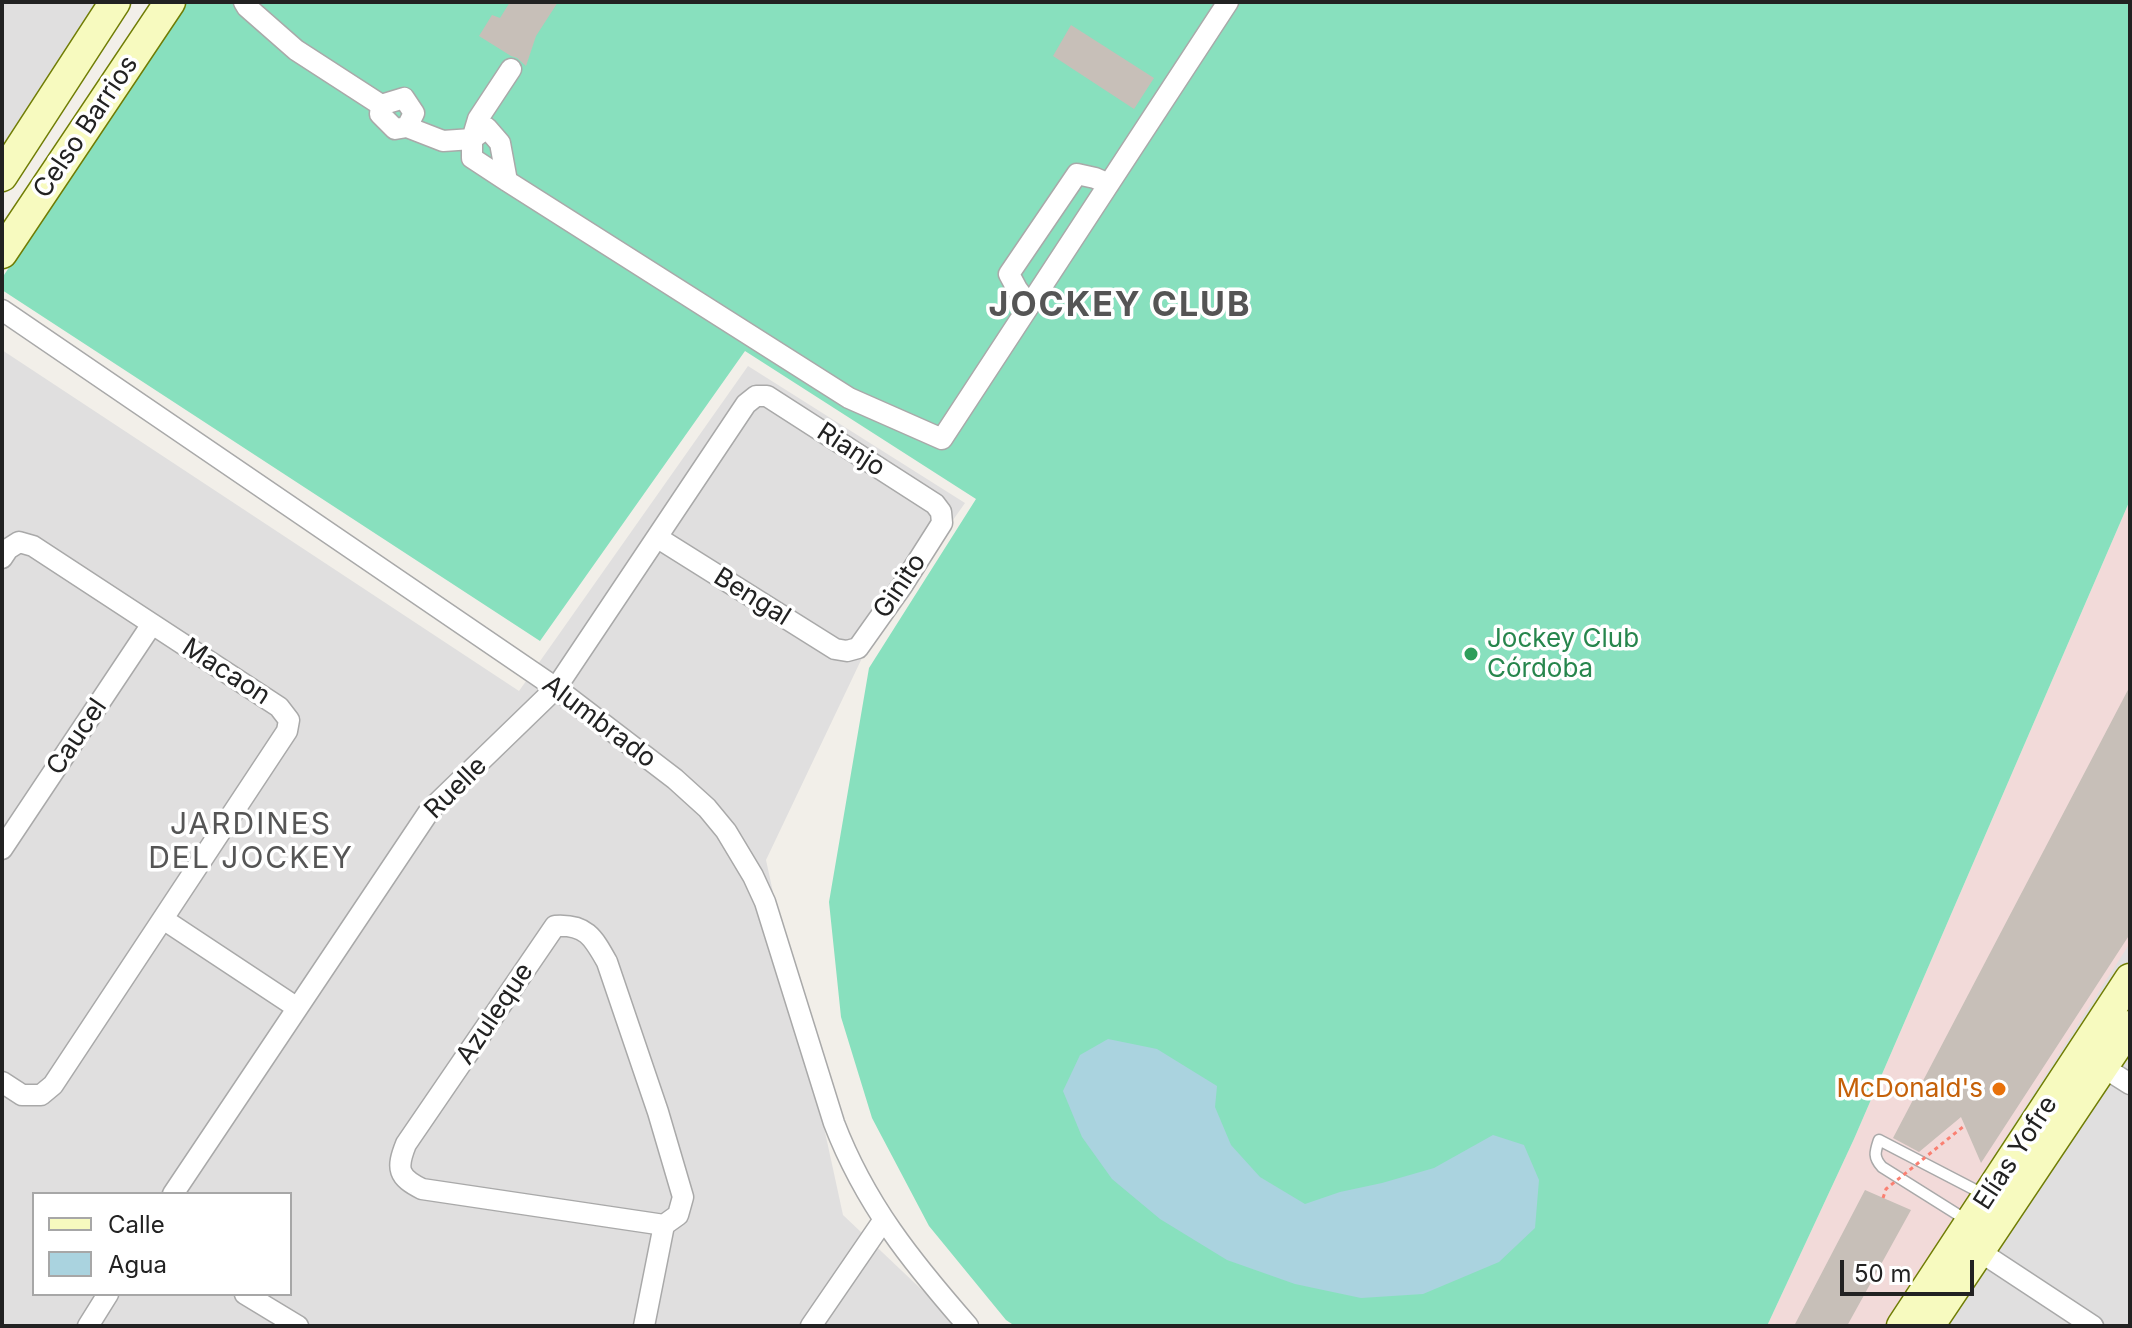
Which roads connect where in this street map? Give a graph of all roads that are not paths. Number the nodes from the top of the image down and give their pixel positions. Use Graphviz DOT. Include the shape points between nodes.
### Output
graph roads {
  1 [pos="115,2"];
  2 [pos="170,2"];
  3 [pos="244,2"];
  4 [pos="1228,2"];
  5 [pos="511,69"];
  6 [pos="472,139"];
  7 [pos="2,176"];
  8 [pos="1109,184"];
  9 [pos="2,253"];
  10 [pos="1029,305"];
  11 [pos="2,310"];
  12 [pos="756,396"];
  13 [pos="941,512"];
  14 [pos="658,538"];
  15 [pos="2,558"];
  16 [pos="152,624"];
  17 [pos="847,651"];
  18 [pos="556,688"];
  19 [pos="2,849"];
  20 [pos="163,919"];
  21 [pos="2130,979"];
  22 [pos="296,1007"];
  23 [pos="2130,1026"];
  24 [pos="2103,1067"];
  25 [pos="2,1082"];
  26 [pos="2130,1084"];
  27 [pos="174,1192"];
  28 [pos="1988,1196"];
  29 [pos="883,1221"];
  30 [pos="1970,1222"];
  31 [pos="664,1225"];
  32 [pos="1979,1251"];
  33 [pos="107,1296"];
  34 [pos="248,1296"];
  35 [pos="88,1326"];
  36 [pos="298,1326"];
  37 [pos="644,1326"];
  38 [pos="811,1326"];
  39 [pos="968,1326"];
  40 [pos="1902,1326"];
  41 [pos="1929,1326"];
  42 [pos="2093,1326"];
  1 -- 7 [label="main road, Celso Barrios"];
  2 -- 9 [label="main road, Celso Barrios"];
  3 -- 6 [label="street" via="296,50 381,105 380,114 395,129 407,127 443,141"];
  4 -- 8 [label="street"];
  5 -- 6 [label="street" via="478,119"];
  6 -- 10 [label="street" via="487,128 500,143 507,181 849,398 942,439"];
  8 -- 10 [label="street"];
  8 -- 10 [label="street" via="1077,174 1009,274"];
  11 -- 18 [label="street, Alumbrado"];
  12 -- 13 [label="street, Rianjo" via="767,396"];
  12 -- 14 [label="street, Ruelle"];
  13 -- 17 [label="street, Ginito" via="942,523 902,586 858,648"];
  14 -- 17 [label="street, Bengal" via="835,649"];
  14 -- 18 [label="street, Ruelle"];
  15 -- 16 [label="street, Macaon" via="19,542 33,546"];
  16 -- 19 [label="street, Caucel"];
  16 -- 20 [label="street, Macaon" via="279,707 289,720 287,731"];
  18 -- 22 [label="street, Ruelle" via="430,810"];
  18 -- 29 [label="street, Alumbrado" via="675,779 726,831 765,902 843,1149"];
  20 -- 22 [label="street"];
  20 -- 25 [label="street, Macaon" via="53,1085 41,1095 22,1095"];
  21 -- 28 [label="main road, Elías Yofre"];
  22 -- 27 [label="street, Ruelle"];
  23 -- 24 [label="main road, Elías Yofre"];
  24 -- 26 [label="street"];
  24 -- 32 [label="main road, Elías Yofre"];
  28 -- 30 [label="main road, Elías Yofre"];
  28 -- 30 [label="lane" via="1879,1140 1874,1153 1882,1167"];
  29 -- 38 [label="street"];
  29 -- 39 [label="street, Alumbrado"];
  30 -- 40 [label="main road, Elías Yofre"];
  31 -- 31 [label="street, Azuleque" via="678,1215 683,1197 607,962 585,930 555,926 406,1144 401,1173 422,1189"];
  31 -- 37 [label="street, Azuleque"];
  32 -- 41 [label="main road, Elías Yofre"];
  32 -- 42 [label="street"];
  33 -- 35 [label="street"];
  34 -- 36 [label="street"];
}
